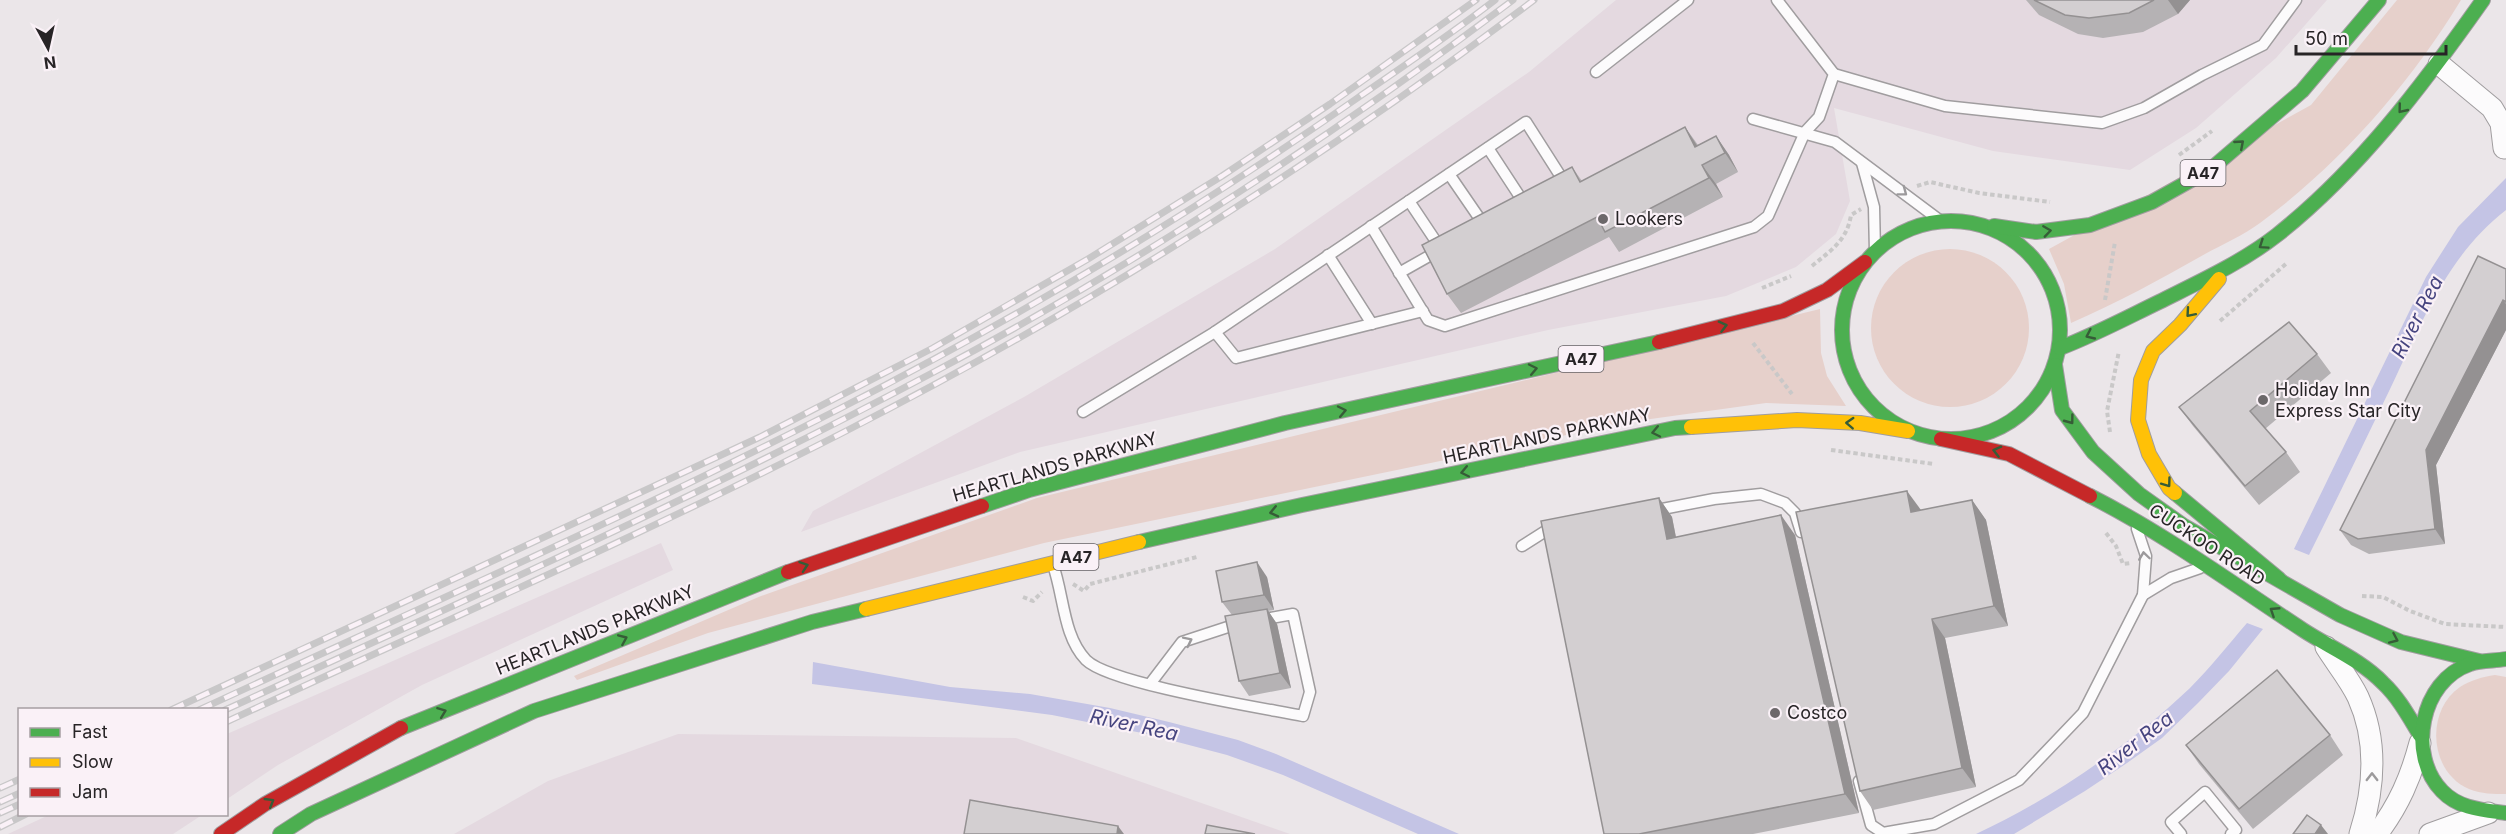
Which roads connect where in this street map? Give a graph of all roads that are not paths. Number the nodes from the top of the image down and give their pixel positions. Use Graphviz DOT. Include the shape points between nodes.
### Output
graph roads {
  1 [pos="1688,0"];
  2 [pos="1777,0"];
  3 [pos="2296,0"];
  4 [pos="2379,0"];
  5 [pos="2483,0"];
  6 [pos="2439,64"];
  7 [pos="1596,72"];
  8 [pos="1834,74"];
  9 [pos="1753,119"];
  10 [pos="2503,120"];
  11 [pos="1805,132"];
  12 [pos="1488,148"];
  13 [pos="2504,148"];
  14 [pos="1862,163"];
  15 [pos="1449,174"];
  16 [pos="1553,186"];
  17 [pos="1409,201"];
  18 [pos="1524,203"];
  19 [pos="1942,222"];
  20 [pos="1968,222"];
  21 [pos="1484,225"];
  22 [pos="1371,226"];
  23 [pos="1328,255"];
  24 [pos="1870,257"];
  25 [pos="2228,268"];
  26 [pos="1400,273"];
  27 [pos="1423,311"];
  28 [pos="1372,324"];
  29 [pos="1215,332"];
  30 [pos="2060,348"];
  31 [pos="2055,365"];
  32 [pos="1083,412"];
  33 [pos="1908,431"];
  34 [pos="1941,439"];
  35 [pos="1646,513"];
  36 [pos="2132,517"];
  37 [pos="1566,528"];
  38 [pos="1804,545"];
  39 [pos="1522,546"];
  40 [pos="1052,562"];
  41 [pos="2206,566"];
  42 [pos="2279,579"];
  43 [pos="2143,596"];
  44 [pos="2323,643"];
  45 [pos="2506,659"];
  46 [pos="2479,661"];
  47 [pos="1150,684"];
  48 [pos="2420,739"];
  49 [pos="1856,765"];
  50 [pos="2497,813"];
  51 [pos="221,834"];
  52 [pos="280,834"];
  53 [pos="2181,834"];
  54 [pos="2231,834"];
  55 [pos="2360,834"];
  56 [pos="2377,834"];
  57 [pos="2430,834"];
  1 -- 7 [label="lane"];
  2 -- 8 [label="lane"];
  3 -- 8 [label="lane" via="2263,45 2144,108 2102,123 1945,106"];
  20 -- 4 [label="main road, A47, one-way" via="2036,232 2090,225 2152,202 2211,169 2302,91"];
  5 -- 6 [label="main road"];
  6 -- 10 [label="street"];
  6 -- 25 [label="main road, one-way" via="2388,126 2331,185 2277,235"];
  8 -- 11 [label="lane" via="1819,117"];
  9 -- 11 [label="lane"];
  10 -- 13 [label="street"];
  11 -- 14 [label="lane" via="1835,142"];
  11 -- 27 [label="lane" via="1767,216 1754,227 1445,326 1428,320"];
  12 -- 15 [label="lane"];
  12 -- 16 [label="lane" via="1526,122 1563,180"];
  12 -- 18 [label="lane"];
  14 -- 19 [label="lane, one-way"];
  14 -- 24 [label="lane" via="1874,207"];
  15 -- 17 [label="lane"];
  15 -- 21 [label="lane"];
  17 -- 22 [label="lane"];
  17 -- 26 [label="lane" via="1445,247"];
  19 -- 20 [label="main road, HEARTLANDS PARKWAY"];
  19 -- 24 [label="main road, HEARTLANDS PARKWAY" via="1901,232"];
  20 -- 30 [label="main road" via="2005,235 2032,256 2052,289"];
  22 -- 23 [label="lane"];
  22 -- 26 [label="lane"];
  23 -- 28 [label="lane"];
  23 -- 29 [label="lane"];
  24 -- 33 [label="main road" via="1848,291 1842,323 1845,357 1864,396 1885,418"];
  51 -- 24 [label="main road, HEARTLANDS PARKWAY / A47, one-way" via="265,804 392,732 772,577 1029,490 1285,423 1783,311 1827,290"];
  25 -- 30 [label="main road, one-way"];
  25 -- 42 [label="main road, one-way" via="2153,351 2141,380 2138,420 2149,454 2169,488"];
  26 -- 27 [label="lane"];
  27 -- 28 [label="lane"];
  28 -- 29 [label="lane" via="1236,358"];
  29 -- 32 [label="lane"];
  30 -- 31 [label="main road"];
  31 -- 34 [label="main road" via="2042,391 2018,416 1986,434"];
  31 -- 42 [label="main road, CUCKOO ROAD, one-way" via="2062,410 2093,452 2139,494 2184,526"];
  33 -- 34 [label="main road, CUCKOO ROAD"];
  33 -- 40 [label="main road, HEARTLANDS PARKWAY / A47, one-way" via="1860,423 1797,420 1675,428 1302,505"];
  36 -- 34 [label="main road, CUCKOO ROAD, one-way" via="2009,454"];
  35 -- 38 [label="lane" via="1761,494 1785,503 1796,513"];
  36 -- 41 [label="main road, CUCKOO ROAD"];
  43 -- 36 [label="lane, one-way" via="2146,556"];
  37 -- 39 [label="lane" via="1544,532"];
  40 -- 47 [label="lane" via="1070,632 1087,661 1124,678"];
  40 -- 52 [label="main road, HEARTLANDS PARKWAY / A47" via="812,622 534,711 311,814"];
  41 -- 43 [label="lane" via="2171,578"];
  44 -- 41 [label="main road, CUCKOO ROAD, one-way"];
  42 -- 46 [label="main road, CUCKOO ROAD, one-way" via="2340,615 2401,642"];
  43 -- 49 [label="lane" via="2083,713 2019,780 1934,824 1883,833 1871,825"];
  44 -- 48 [label="main road, CUCKOO ROAD" via="2383,682 2403,706"];
  55 -- 44 [label="street, one-way" via="2372,787 2367,727 2358,697"];
  45 -- 46 [label="main road"];
  46 -- 48 [label="main road" via="2453,673 2435,691 2425,709"];
  47 -- 47 [label="lane, one-way" via="1182,642 1234,624 1293,614 1311,692 1304,716"];
  48 -- 50 [label="main road" via="2427,770 2443,792 2462,805"];
  48 -- 56 [label="street" via="2411,776 2395,811"];
  50 -- 57 [label="street"];
  53 -- 54 [label="lane" via="2171,822 2205,792 2236,830"];
}
